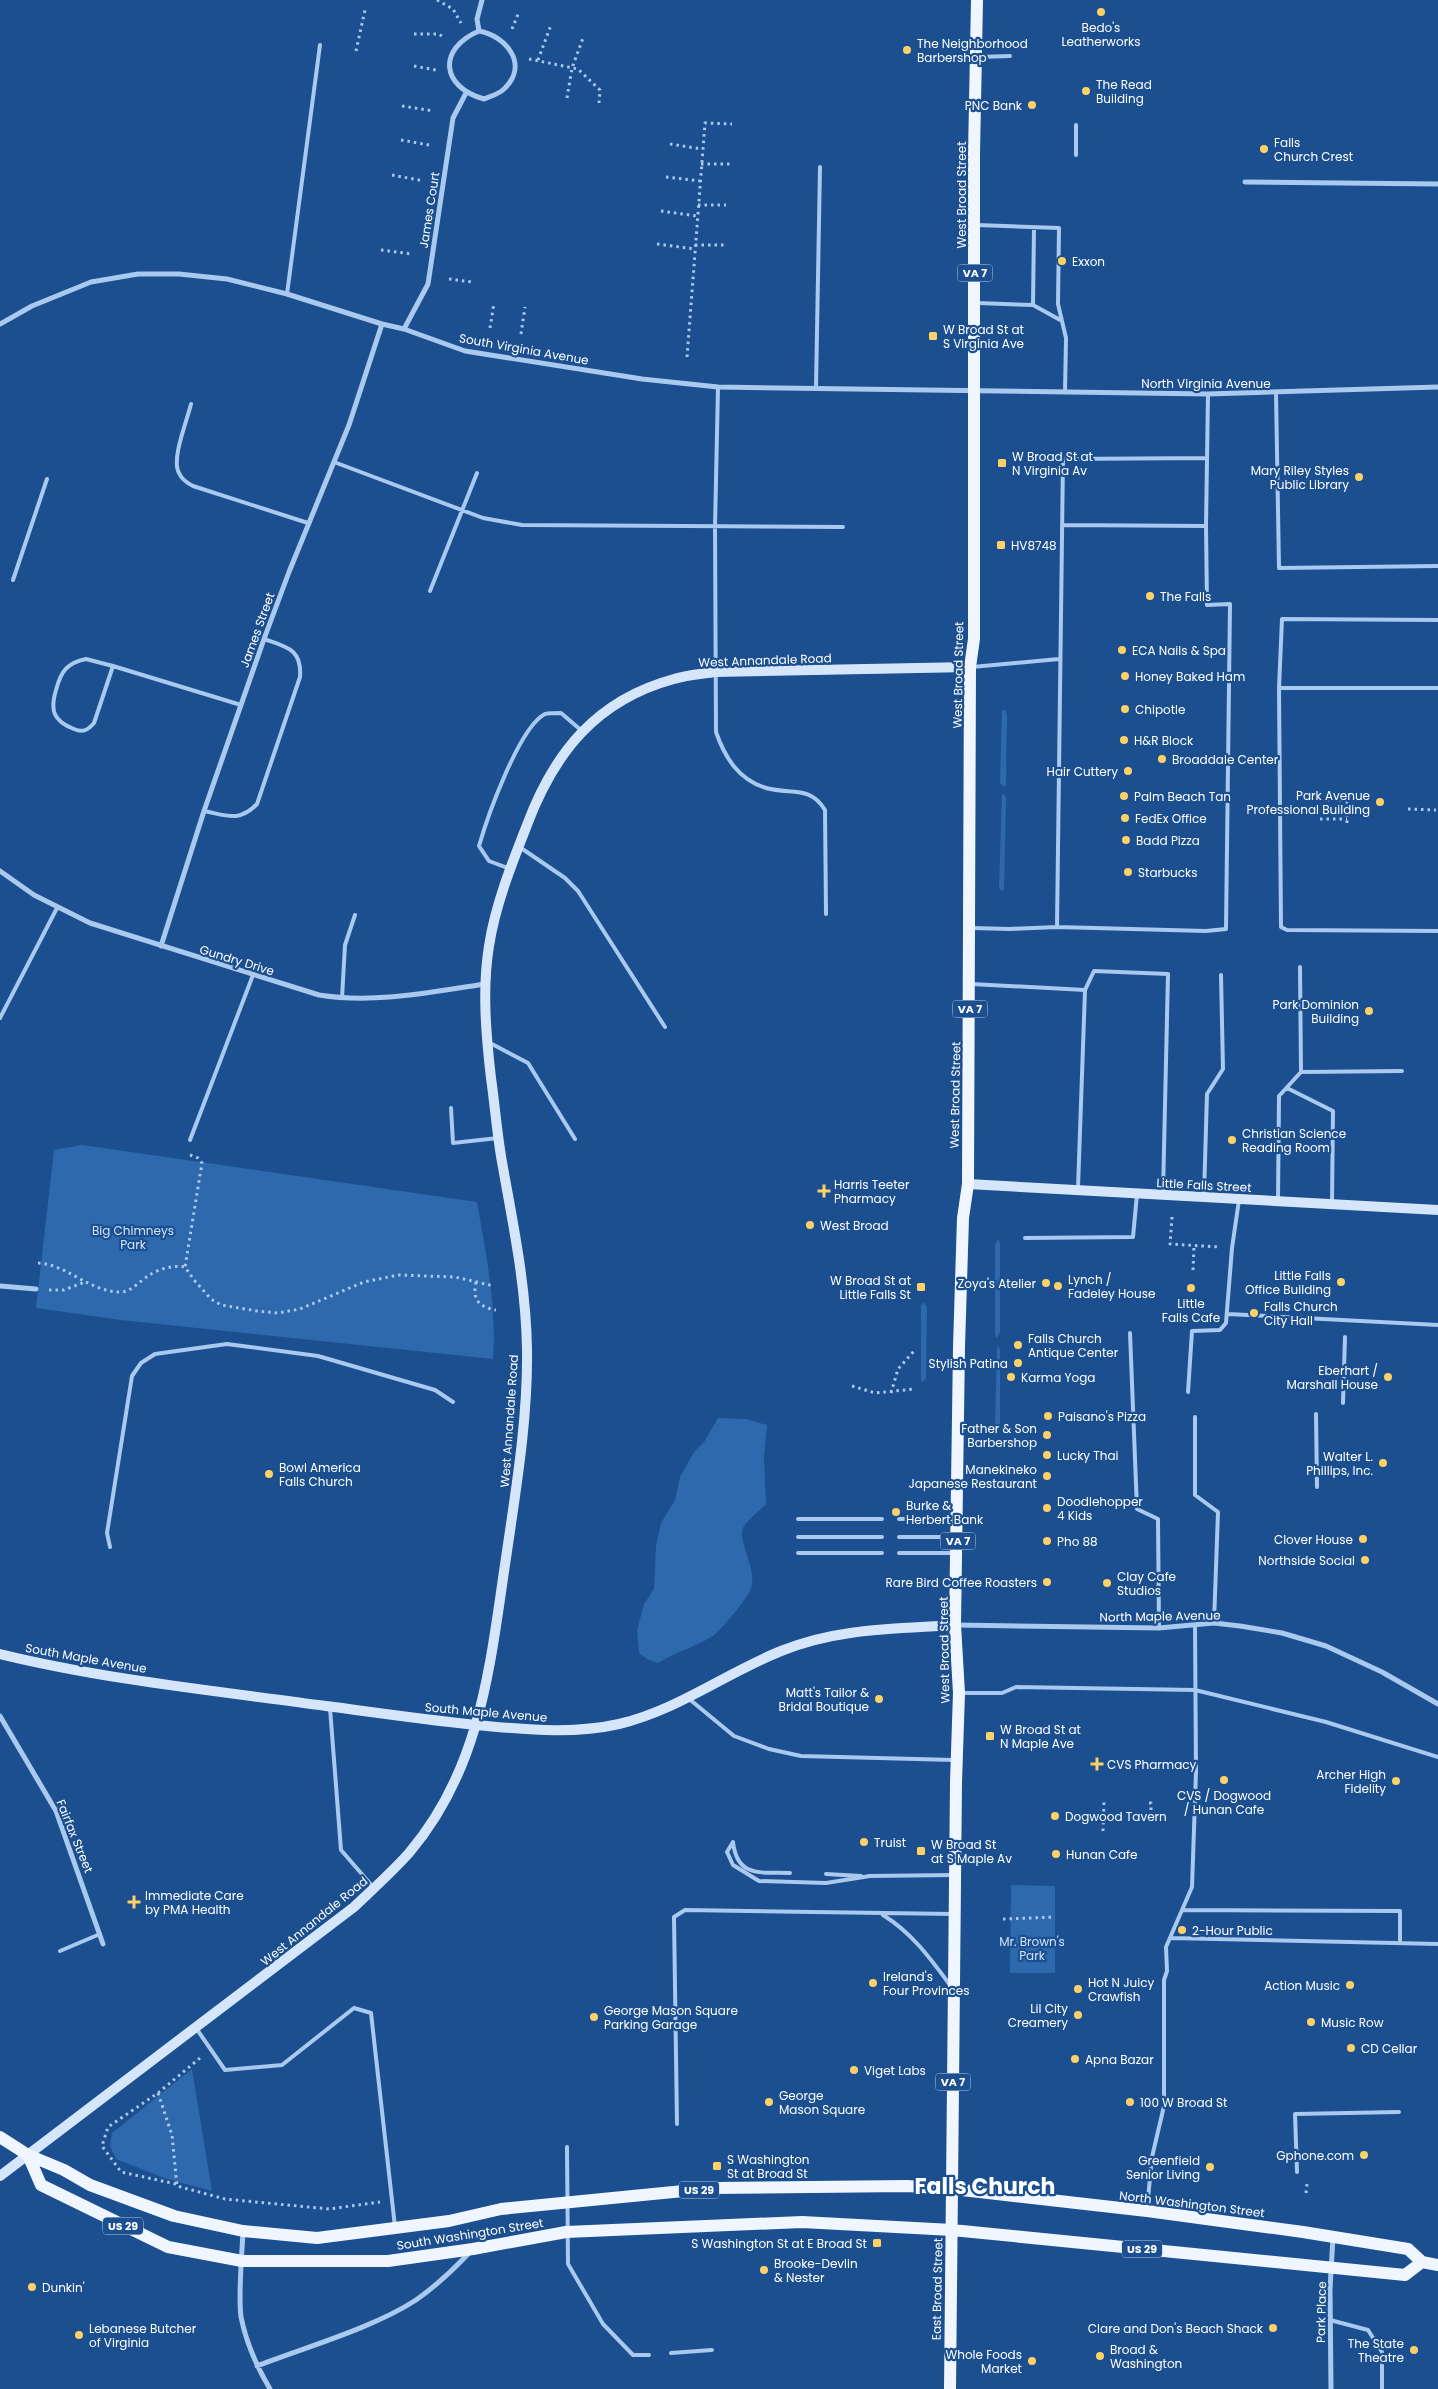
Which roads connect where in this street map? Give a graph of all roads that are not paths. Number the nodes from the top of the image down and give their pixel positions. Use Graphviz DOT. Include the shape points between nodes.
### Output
graph roads {
  1 [pos="482,0"];
  2 [pos="977,0"];
  3 [pos="479,31"];
  4 [pos="320,45"];
  5 [pos="1010,56"];
  6 [pos="977,57"];
  7 [pos="466,93"];
  8 [pos="1076,125"];
  9 [pos="1076,155"];
  10 [pos="820,167"];
  11 [pos="1245,182"];
  12 [pos="1438,184"];
  13 [pos="976,225"];
  14 [pos="1034,228"];
  15 [pos="287,294"];
  16 [pos="975,303"];
  17 [pos="1033,305"];
  18 [pos="1062,321"];
  19 [pos="0,324"];
  20 [pos="382,324"];
  21 [pos="404,329"];
  22 [pos="718,387"];
  23 [pos="1438,387"];
  24 [pos="816,388"];
  25 [pos="973,391"];
  26 [pos="1065,392"];
  27 [pos="1276,393"];
  28 [pos="1208,394"];
  29 [pos="191,404"];
  30 [pos="1207,458"];
  31 [pos="334,462"];
  32 [pos="477,473"];
  33 [pos="47,479"];
  34 [pos="462,510"];
  35 [pos="308,523"];
  36 [pos="1062,525"];
  37 [pos="1206,526"];
  38 [pos="715,527"];
  39 [pos="844,527"];
  40 [pos="1438,566"];
  41 [pos="13,580"];
  42 [pos="430,591"];
  43 [pos="1438,620"];
  44 [pos="264,639"];
  45 [pos="1059,659"];
  46 [pos="112,666"];
  47 [pos="970,667"];
  48 [pos="715,672"];
  49 [pos="1279,688"];
  50 [pos="1438,688"];
  51 [pos="241,705"];
  52 [pos="582,731"];
  53 [pos="204,811"];
  54 [pos="519,846"];
  55 [pos="510,870"];
  56 [pos="0,871"];
  57 [pos="57,908"];
  58 [pos="355,914"];
  59 [pos="826,914"];
  60 [pos="1057,927"];
  61 [pos="970,928"];
  62 [pos="1438,932"];
  63 [pos="161,946"];
  64 [pos="1300,968"];
  65 [pos="253,975"];
  66 [pos="1221,975"];
  67 [pos="486,984"];
  68 [pos="970,984"];
  69 [pos="1085,990"];
  70 [pos="342,998"];
  71 [pos="0,1018"];
  72 [pos="665,1028"];
  73 [pos="487,1041"];
  74 [pos="1402,1070"];
  75 [pos="1301,1072"];
  76 [pos="1287,1088"];
  77 [pos="451,1108"];
  78 [pos="498,1138"];
  79 [pos="575,1139"];
  80 [pos="190,1140"];
  81 [pos="968,1184"];
  82 [pos="1078,1190"];
  83 [pos="1136,1194"];
  84 [pos="1163,1195"];
  85 [pos="1204,1197"];
  86 [pos="1239,1200"];
  87 [pos="1278,1202"];
  88 [pos="1332,1204"];
  89 [pos="1438,1210"];
  90 [pos="1025,1238"];
  91 [pos="0,1286"];
  92 [pos="36,1289"];
  93 [pos="1228,1314"];
  94 [pos="1438,1325"];
  95 [pos="1130,1333"];
  96 [pos="1345,1337"];
  97 [pos="1188,1392"];
  98 [pos="453,1402"];
  99 [pos="1343,1403"];
  100 [pos="1316,1414"];
  101 [pos="1195,1417"];
  102 [pos="1317,1488"];
  103 [pos="958,1518"];
  104 [pos="882,1519"];
  105 [pos="899,1519"];
  106 [pos="798,1520"];
  107 [pos="882,1536"];
  108 [pos="798,1537"];
  109 [pos="899,1537"];
  110 [pos="958,1537"];
  111 [pos="110,1548"];
  112 [pos="798,1553"];
  113 [pos="882,1553"];
  114 [pos="899,1553"];
  115 [pos="958,1554"];
  116 [pos="1214,1623"];
  117 [pos="1195,1625"];
  118 [pos="955,1626"];
  119 [pos="1159,1628"];
  120 [pos="0,1654"];
  121 [pos="1195,1690"];
  122 [pos="960,1693"];
  123 [pos="688,1698"];
  124 [pos="1438,1704"];
  125 [pos="330,1707"];
  126 [pos="0,1716"];
  127 [pos="477,1725"];
  128 [pos="1438,1757"];
  129 [pos="956,1760"];
  130 [pos="790,1873"];
  131 [pos="826,1874"];
  132 [pos="955,1875"];
  133 [pos="870,1876"];
  134 [pos="374,1888"];
  135 [pos="1183,1910"];
  136 [pos="881,1914"];
  137 [pos="955,1914"];
  138 [pos="100,1934"];
  139 [pos="1171,1938"];
  140 [pos="1400,1943"];
  141 [pos="104,1944"];
  142 [pos="1438,1944"];
  143 [pos="60,1951"];
  144 [pos="954,1990"];
  145 [pos="196,2028"];
  146 [pos="1399,2112"];
  147 [pos="677,2124"];
  148 [pos="0,2137"];
  149 [pos="567,2147"];
  150 [pos="28,2155"];
  151 [pos="1297,2172"];
  152 [pos="0,2176"];
  153 [pos="952,2189"];
  154 [pos="567,2203"];
  155 [pos="1147,2211"];
  156 [pos="395,2230"];
  157 [pos="952,2230"];
  158 [pos="243,2231"];
  159 [pos="566,2232"];
  160 [pos="1333,2236"];
  161 [pos="473,2250"];
  162 [pos="242,2261"];
  163 [pos="1422,2262"];
  164 [pos="1438,2265"];
  165 [pos="1332,2268"];
  166 [pos="1330,2320"];
  167 [pos="712,2350"];
  168 [pos="671,2353"];
  169 [pos="650,2355"];
  170 [pos="257,2366"];
  171 [pos="270,2389"];
  172 [pos="950,2389"];
  173 [pos="1331,2389"];
  174 [pos="1382,2389"];
  1 -- 3 [label="street" via="477,19"];
  2 -- 6 [label="main road, West Broad Street / VA 7"];
  3 -- 7 [label="street" via="461,40 451,54 454,80"];
  3 -- 7 [label="street" via="492,33 504,41 512,52 514,69 504,90 484,99"];
  4 -- 15 [label="lane"];
  5 -- 6 [label="lane"];
  6 -- 13 [label="main road, West Broad Street / VA 7"];
  7 -- 21 [label="street, James Court" via="453,118 428,284"];
  8 -- 9 [label="lane"];
  10 -- 24 [label="lane"];
  11 -- 12 [label="street"];
  13 -- 14 [label="lane"];
  13 -- 16 [label="main road, West Broad Street / VA 7"];
  14 -- 17 [label="lane"];
  14 -- 18 [label="lane" via="1059,228 1058,304"];
  15 -- 19 [label="street, South Virginia Avenue" via="227,279 138,274 92,282 32,306"];
  15 -- 20 [label="street, South Virginia Avenue"];
  16 -- 17 [label="lane"];
  16 -- 25 [label="main road, West Broad Street / VA 7"];
  17 -- 18 [label="lane"];
  18 -- 26 [label="lane" via="1066,338"];
  20 -- 21 [label="street, South Virginia Avenue"];
  20 -- 31 [label="street, James Street"];
  21 -- 22 [label="street, South Virginia Avenue" via="465,351 642,379"];
  22 -- 24 [label="street, South Virginia Avenue"];
  22 -- 38 [label="lane"];
  23 -- 27 [label="street, North Virginia Avenue"];
  24 -- 25 [label="street, South Virginia Avenue"];
  25 -- 26 [label="street, North Virginia Avenue"];
  25 -- 47 [label="main road, West Broad Street / VA 7" via="974,639"];
  26 -- 28 [label="street, North Virginia Avenue"];
  27 -- 28 [label="street, North Virginia Avenue"];
  27 -- 40 [label="lane" via="1279,568"];
  28 -- 30 [label="lane"];
  29 -- 35 [label="lane" via="176,461 183,480"];
  30 -- 36 [label="lane" via="1063,459"];
  30 -- 37 [label="lane"];
  31 -- 34 [label="lane"];
  31 -- 35 [label="street, James Street"];
  32 -- 34 [label="lane"];
  33 -- 41 [label="lane"];
  34 -- 38 [label="lane" via="483,518 522,525"];
  34 -- 42 [label="lane"];
  35 -- 44 [label="street, James Street"];
  36 -- 37 [label="lane"];
  36 -- 45 [label="lane"];
  37 -- 60 [label="lane" via="1207,605 1230,604 1226,929"];
  38 -- 39 [label="lane"];
  38 -- 48 [label="lane"];
  43 -- 49 [label="lane" via="1282,619"];
  44 -- 51 [label="street, James Street"];
  44 -- 53 [label="lane" via="290,647 301,665 300,677 256,804 248,813 237,817"];
  45 -- 47 [label="lane"];
  45 -- 60 [label="lane"];
  46 -- 46 [label="lane" via="86,659 74,661 64,669 52,703 56,717 64,725 80,732 94,723"];
  46 -- 51 [label="lane"];
  47 -- 48 [label="street, West Annandale Road"];
  47 -- 61 [label="main road, West Broad Street / VA 7"];
  48 -- 52 [label="street, West Annandale Road" via="676,678 644,689 608,709"];
  48 -- 59 [label="lane" via="716,732 723,752 735,768 765,788 808,793 819,800 825,810"];
  49 -- 50 [label="lane"];
  49 -- 62 [label="lane" via="1282,927 1287,930"];
  51 -- 53 [label="street, James Street"];
  52 -- 54 [label="street, West Annandale Road" via="560,756 540,792"];
  52 -- 55 [label="lane" via="561,713 545,714 532,728 511,762 479,846 488,861"];
  53 -- 63 [label="street, James Street"];
  54 -- 55 [label="street, West Annandale Road"];
  54 -- 72 [label="lane" via="578,891"];
  55 -- 67 [label="street, West Annandale Road" via="489,944"];
  56 -- 57 [label="street, Gundry Drive"];
  57 -- 63 [label="street, Gundry Drive" via="115,933"];
  57 -- 71 [label="lane"];
  58 -- 70 [label="lane" via="345,945"];
  60 -- 61 [label="lane"];
  61 -- 68 [label="main road, West Broad Street / VA 7"];
  63 -- 65 [label="street, Gundry Drive"];
  64 -- 75 [label="lane"];
  65 -- 70 [label="street, Gundry Drive" via="319,995"];
  65 -- 80 [label="lane"];
  66 -- 85 [label="lane" via="1224,1069 1207,1094"];
  67 -- 70 [label="street, Gundry Drive" via="382,998"];
  67 -- 73 [label="street, West Annandale Road"];
  68 -- 69 [label="lane"];
  68 -- 81 [label="main road, West Broad Street / VA 7"];
  69 -- 82 [label="lane"];
  69 -- 84 [label="lane" via="1094,971 1168,974"];
  73 -- 78 [label="street, West Annandale Road"];
  73 -- 79 [label="lane" via="528,1063"];
  74 -- 75 [label="lane"];
  75 -- 76 [label="lane"];
  76 -- 87 [label="lane" via="1279,1096"];
  76 -- 88 [label="lane" via="1333,1111"];
  77 -- 78 [label="lane" via="453,1143"];
  78 -- 127 [label="street, West Annandale Road" via="523,1284 527,1384 516,1493 486,1687"];
  81 -- 82 [label="street, Little Falls Street"];
  81 -- 103 [label="main road, West Broad Street / VA 7" via="963,1218"];
  82 -- 83 [label="street, Little Falls Street"];
  83 -- 84 [label="street, Little Falls Street"];
  83 -- 90 [label="lane" via="1133,1237"];
  84 -- 85 [label="street, Little Falls Street"];
  85 -- 86 [label="street, Little Falls Street"];
  86 -- 87 [label="street, Little Falls Street"];
  86 -- 93 [label="lane"];
  87 -- 88 [label="street, Little Falls Street"];
  88 -- 89 [label="street, Little Falls Street"];
  91 -- 92 [label="street"];
  93 -- 94 [label="lane"];
  93 -- 97 [label="lane" via="1220,1330 1192,1331"];
  95 -- 119 [label="lane" via="1137,1509 1158,1518"];
  96 -- 99 [label="lane"];
  98 -- 111 [label="lane" via="435,1390 318,1356 227,1344 155,1354 141,1363 132,1376 107,1533"];
  100 -- 102 [label="lane"];
  101 -- 116 [label="lane" via="1195,1495 1218,1512"];
  103 -- 105 [label="lane"];
  103 -- 110 [label="main road, West Broad Street / VA 7"];
  104 -- 106 [label="lane"];
  107 -- 108 [label="lane"];
  109 -- 110 [label="lane"];
  110 -- 115 [label="main road, West Broad Street / VA 7"];
  112 -- 113 [label="lane"];
  114 -- 115 [label="lane"];
  115 -- 118 [label="main road, West Broad Street / VA 7"];
  116 -- 117 [label="street, North Maple Avenue"];
  116 -- 124 [label="street, North Maple Avenue" via="1282,1633 1326,1646 1382,1672"];
  117 -- 119 [label="street, North Maple Avenue"];
  117 -- 121 [label="lane"];
  118 -- 119 [label="street, North Maple Avenue"];
  118 -- 122 [label="main road, West Broad Street / VA 7"];
  118 -- 123 [label="street, South Maple Avenue" via="851,1631 798,1644"];
  120 -- 125 [label="street, South Maple Avenue" via="134,1680"];
  121 -- 122 [label="lane" via="1016,1687 1002,1693"];
  121 -- 128 [label="lane" via="1326,1722"];
  121 -- 135 [label="lane" via="1192,1887"];
  122 -- 129 [label="main road, West Broad Street / VA 7"];
  123 -- 127 [label="street, South Maple Avenue" via="620,1724 582,1730 548,1731"];
  123 -- 129 [label="lane" via="734,1736 769,1749 801,1756"];
  125 -- 127 [label="street, South Maple Avenue"];
  125 -- 134 [label="lane" via="342,1850"];
  126 -- 138 [label="street, Fairfax Street" via="56,1811"];
  127 -- 134 [label="street, West Annandale Road" via="459,1773 437,1813 411,1850"];
  129 -- 132 [label="main road, West Broad Street / VA 7"];
  130 -- 133 [label="lane" via="745,1869 734,1855 733,1842 726,1852 733,1865 758,1881 826,1884"];
  131 -- 133 [label="lane"];
  132 -- 133 [label="lane"];
  132 -- 137 [label="main road, West Broad Street / VA 7"];
  134 -- 145 [label="street, West Annandale Road" via="354,1907"];
  135 -- 139 [label="lane"];
  135 -- 140 [label="lane" via="1400,1911"];
  136 -- 137 [label="lane"];
  136 -- 144 [label="lane" via="917,1941"];
  136 -- 147 [label="lane" via="685,1910 674,1917"];
  137 -- 144 [label="main road, West Broad Street / VA 7"];
  138 -- 141 [label="street, Fairfax Street"];
  138 -- 143 [label="lane"];
  139 -- 140 [label="lane"];
  139 -- 155 [label="lane" via="1166,1947 1164,1980 1164,2106 1152,2156"];
  140 -- 142 [label="lane"];
  144 -- 153 [label="main road, West Broad Street / VA 7"];
  145 -- 150 [label="street, West Annandale Road"];
  145 -- 156 [label="lane" via="225,2070 282,2064 354,2008 371,2014"];
  146 -- 151 [label="lane" via="1295,2114"];
  148 -- 150 [label="main road, South Washington Street / US 29"];
  149 -- 154 [label="lane"];
  150 -- 152 [label="street, West Annandale Road"];
  150 -- 158 [label="main road, South Washington Street / US 29" via="112,2195 174,2216"];
  150 -- 162 [label="main road, South Washington Street / US 29" via="41,2185 128,2229 168,2247"];
  153 -- 154 [label="main road, South Washington Street / US 29" via="907,2186 714,2188"];
  153 -- 155 [label="main road, North Washington Street / US 29"];
  153 -- 157 [label="main road, East Broad Street / VA 7"];
  154 -- 156 [label="main road, South Washington Street / US 29" via="501,2209"];
  154 -- 159 [label="lane"];
  155 -- 160 [label="main road, North Washington Street / US 29"];
  156 -- 158 [label="main road, South Washington Street / US 29" via="317,2238"];
  157 -- 159 [label="main road, South Washington Street / US 29" via="802,2222"];
  157 -- 165 [label="main road, US 29"];
  157 -- 172 [label="main road, East Broad Street / VA 7"];
  158 -- 162 [label="street"];
  159 -- 161 [label="main road, South Washington Street / US 29"];
  159 -- 169 [label="lane" via="568,2264 603,2324 633,2355"];
  160 -- 163 [label="main road, North Washington Street / US 29" via="1408,2249"];
  160 -- 165 [label="street, Park Place"];
  161 -- 162 [label="main road, South Washington Street / US 29" via="388,2261"];
  161 -- 170 [label="street" via="447,2276 379,2320"];
  162 -- 170 [label="street" via="241,2315"];
  163 -- 164 [label="main road, North Washington Street / US 29"];
  163 -- 165 [label="main road, US 29" via="1405,2275"];
  165 -- 166 [label="street, Park Place"];
  166 -- 173 [label="street, Park Place"];
  166 -- 174 [label="lane" via="1368,2330 1382,2352"];
  167 -- 168 [label="lane"];
  170 -- 171 [label="street"];
}
